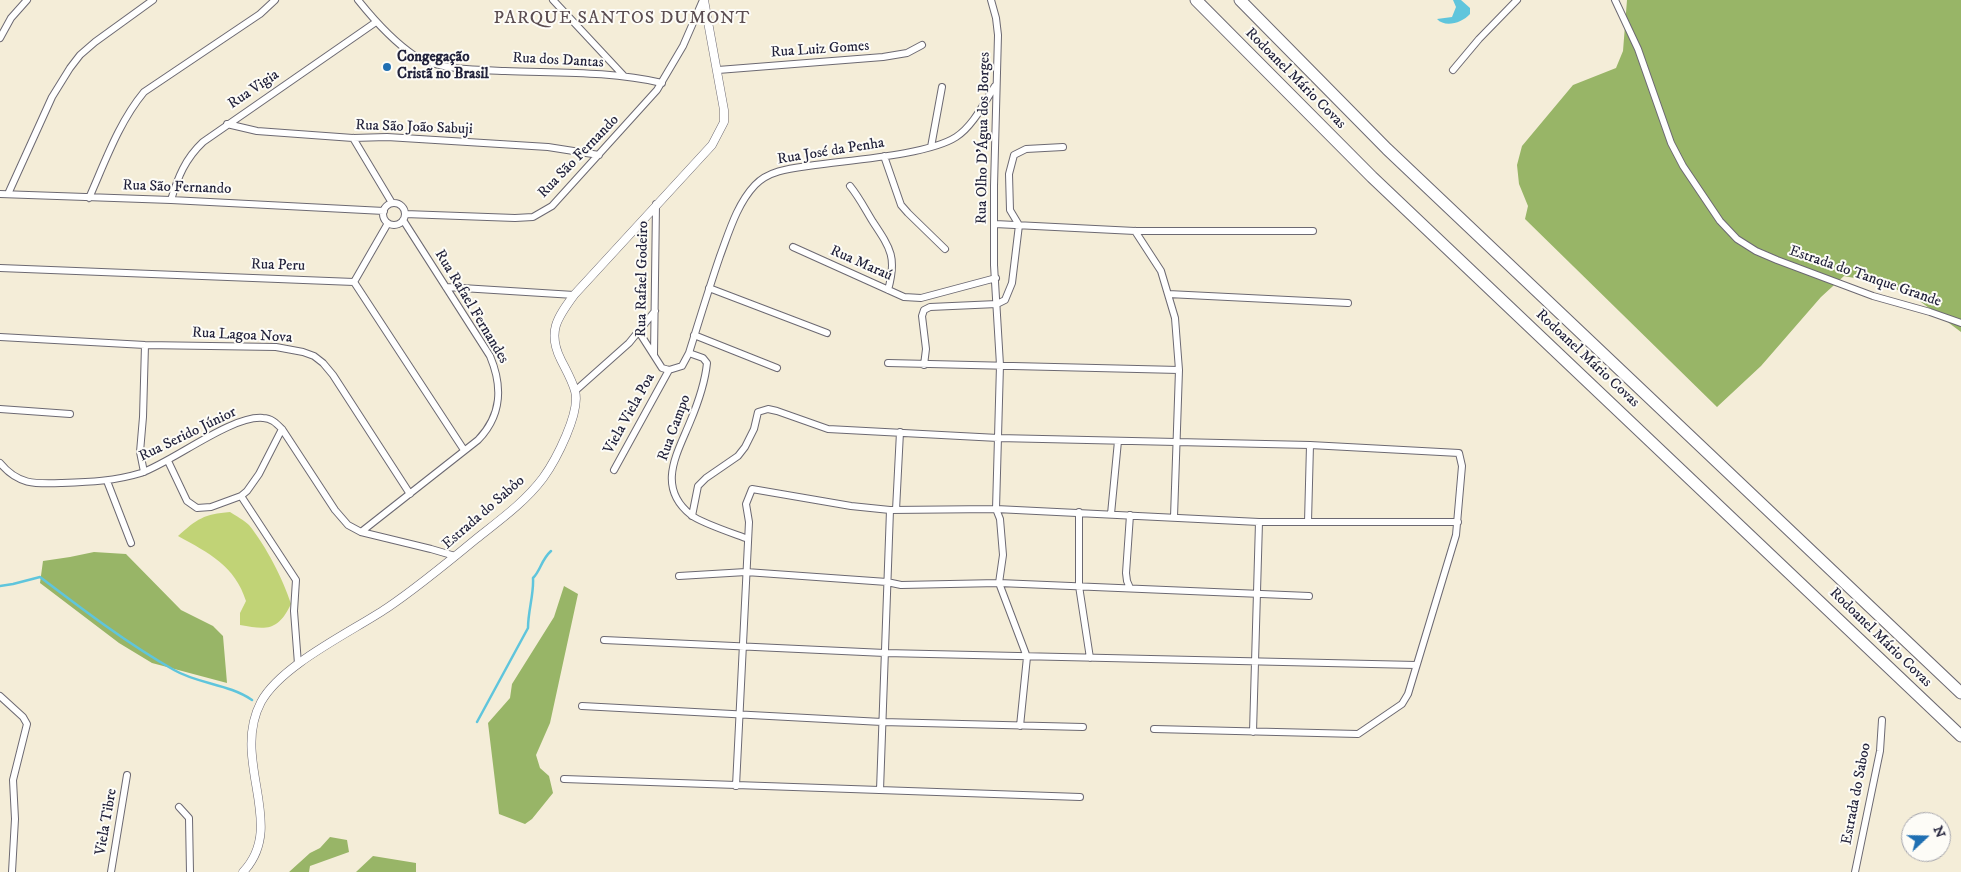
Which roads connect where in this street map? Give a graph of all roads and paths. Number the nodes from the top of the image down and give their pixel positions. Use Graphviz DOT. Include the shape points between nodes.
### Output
graph roads {
  1 [pos="27,0"];
  2 [pos="154,0"];
  3 [pos="275,0"];
  4 [pos="358,0"];
  5 [pos="553,0"];
  6 [pos="704,0"];
  7 [pos="991,0"];
  8 [pos="1196,0"];
  9 [pos="1240,0"];
  10 [pos="1517,0"];
  11 [pos="1615,0"];
  12 [pos="376,22"];
  13 [pos="0,38"];
  14 [pos="922,45"];
  15 [pos="718,70"];
  16 [pos="1453,70"];
  17 [pos="624,76"];
  18 [pos="662,83"];
  19 [pos="996,85"];
  20 [pos="942,87"];
  21 [pos="227,124"];
  22 [pos="353,138"];
  23 [pos="931,147"];
  24 [pos="1063,147"];
  25 [pos="599,156"];
  26 [pos="884,156"];
  27 [pos="850,186"];
  28 [pos="0,194"];
  29 [pos="8,194"];
  30 [pos="89,198"];
  31 [pos="171,200"];
  32 [pos="392,203"];
  33 [pos="656,204"];
  34 [pos="384,211"];
  35 [pos="404,217"];
  36 [pos="388,223"];
  37 [pos="995,224"];
  38 [pos="1019,225"];
  39 [pos="1135,231"];
  40 [pos="1312,231"];
  41 [pos="792,247"];
  42 [pos="945,249"];
  43 [pos="0,268"];
  44 [pos="996,278"];
  45 [pos="354,282"];
  46 [pos="446,287"];
  47 [pos="709,288"];
  48 [pos="888,290"];
  49 [pos="1168,294"];
  50 [pos="574,295"];
  51 [pos="1348,303"];
  52 [pos="997,304"];
  53 [pos="656,310"];
  54 [pos="1961,323"];
  55 [pos="639,332"];
  56 [pos="827,334"];
  57 [pos="694,335"];
  58 [pos="0,337"];
  59 [pos="145,345"];
  60 [pos="688,353"];
  61 [pos="654,355"];
  62 [pos="888,363"];
  63 [pos="924,364"];
  64 [pos="1000,365"];
  65 [pos="777,368"];
  66 [pos="669,370"];
  67 [pos="1179,370"];
  68 [pos="575,391"];
  69 [pos="0,410"];
  70 [pos="70,414"];
  71 [pos="282,429"];
  72 [pos="900,432"];
  73 [pos="998,438"];
  74 [pos="1118,441"];
  75 [pos="1176,442"];
  76 [pos="1310,445"];
  77 [pos="464,450"];
  78 [pos="168,461"];
  79 [pos="0,463"];
  80 [pos="614,470"];
  81 [pos="144,472"];
  82 [pos="107,481"];
  83 [pos="410,494"];
  84 [pos="241,496"];
  85 [pos="996,509"];
  86 [pos="893,510"];
  87 [pos="1079,512"];
  88 [pos="1111,514"];
  89 [pos="1130,515"];
  90 [pos="692,516"];
  91 [pos="1174,517"];
  92 [pos="1259,522"];
  93 [pos="1308,522"];
  94 [pos="1458,522"];
  95 [pos="361,532"];
  96 [pos="748,539"];
  97 [pos="132,543"];
  98 [pos="455,556"];
  99 [pos="746,572"];
  100 [pos="679,576"];
  101 [pos="887,582"];
  102 [pos="999,583"];
  103 [pos="1079,586"];
  104 [pos="1130,588"];
  105 [pos="1257,594"];
  106 [pos="1309,596"];
  107 [pos="604,640"];
  108 [pos="742,647"];
  109 [pos="884,653"];
  110 [pos="1027,656"];
  111 [pos="1090,658"];
  112 [pos="1255,661"];
  113 [pos="298,664"];
  114 [pos="1416,665"];
  115 [pos="1961,693"];
  116 [pos="0,696"];
  117 [pos="582,706"];
  118 [pos="739,716"];
  119 [pos="1882,720"];
  120 [pos="882,722"];
  121 [pos="1020,726"];
  122 [pos="1084,727"];
  123 [pos="1154,729"];
  124 [pos="1253,732"];
  125 [pos="1961,736"];
  126 [pos="127,776"];
  127 [pos="564,779"];
  128 [pos="736,786"];
  129 [pos="880,790"];
  130 [pos="1080,797"];
  131 [pos="180,807"];
  132 [pos="12,872"];
  133 [pos="111,872"];
  134 [pos="190,872"];
  135 [pos="243,872"];
  136 [pos="1855,872"];
  1 -- 13 [label="street" via="11,18"];
  2 -- 29 [label="street" via="95,42 70,68 52,97"];
  3 -- 30 [label="street" via="260,14 144,92 121,127"];
  4 -- 12 [label="street, Rua dos Dantas"];
  5 -- 17 [label="street"];
  6 -- 15 [label="street, Estrada do Sabôo"];
  6 -- 18 [label="street, Rua São Fernando"];
  7 -- 19 [label="street, Rua Olho D'Água dos Borges" via="998,35"];
  8 -- 125 [label="highway, Rodoanel Mário Covas" via="1372,177"];
  9 -- 115 [label="highway, Rodoanel Mário Covas" via="1394,156"];
  10 -- 16 [label="street"];
  11 -- 54 [label="street, Estrada do Tanque Grande" via="1638,49 1671,143 1720,221 1737,239 1756,251 1873,296"];
  12 -- 17 [label="street, Rua dos Dantas" via="416,57 450,66"];
  12 -- 21 [label="street, Rua Vigia"];
  14 -- 15 [label="street, Rua Luiz Gomes" via="907,53 883,57"];
  15 -- 33 [label="street, Estrada do Sabôo" via="724,110 719,134"];
  17 -- 18 [label="street, Rua dos Dantas"];
  18 -- 25 [label="street, Rua São Fernando"];
  19 -- 23 [label="street, Rua José da Penha" via="967,127 955,137"];
  19 -- 37 [label="street, Rua Olho D'Água dos Borges"];
  20 -- 23 [label="street"];
  21 -- 22 [label="street, Rua São João Sabuji" via="257,131"];
  21 -- 31 [label="street, Rua Vigia" via="193,151 178,175"];
  22 -- 25 [label="street, Rua São João Sabuji" via="548,146"];
  22 -- 32 [label="street"];
  23 -- 26 [label="street, Rua José da Penha"];
  24 -- 38 [label="street" via="1026,149 1014,155 1009,174 1010,210"];
  25 -- 35 [label="street, Rua São Fernando" via="552,206 533,216"];
  26 -- 42 [label="street" via="902,205"];
  26 -- 47 [label="street, Rua José da Penha" via="788,169 756,184 730,226"];
  27 -- 48 [label="street" via="889,246 893,265"];
  28 -- 29 [label="street, Rua São Fernando"];
  29 -- 30 [label="street, Rua São Fernando"];
  30 -- 31 [label="street, Rua São Fernando"];
  31 -- 34 [label="street, Rua São Fernando"];
  32 -- 34 [label="street"];
  32 -- 35 [label="street" via="401,206"];
  33 -- 50 [label="street, Estrada do Sabôo"];
  33 -- 53 [label="street, Rua Rafael Godeiro"];
  34 -- 36 [label="street"];
  35 -- 36 [label="street" via="397,224"];
  35 -- 46 [label="street, Rua Rafael Fernandes"];
  36 -- 45 [label="street"];
  37 -- 38 [label="street"];
  37 -- 44 [label="street, Rua Olho D'Água dos Borges"];
  38 -- 39 [label="street"];
  38 -- 52 [label="street" via="1012,283 1005,300"];
  39 -- 40 [label="street"];
  39 -- 49 [label="street" via="1161,271"];
  41 -- 48 [label="street, Rua Maraú"];
  43 -- 45 [label="street, Rua Peru"];
  44 -- 48 [label="street, Rua Maraú" via="920,298 904,298"];
  44 -- 52 [label="street, Rua Olho D'Água dos Borges"];
  45 -- 77 [label="street"];
  46 -- 50 [label="street"];
  46 -- 77 [label="street, Rua Rafael Fernandes" via="490,356 499,384 496,412 486,431"];
  47 -- 56 [label="street"];
  47 -- 57 [label="street, Rua José da Penha"];
  49 -- 51 [label="street"];
  49 -- 67 [label="street" via="1175,318"];
  50 -- 68 [label="street, Estrada do Sabôo" via="559,316 554,334"];
  52 -- 63 [label="street" via="924,310"];
  52 -- 64 [label="street, Rua Olho D'Água dos Borges"];
  53 -- 55 [label="street"];
  53 -- 61 [label="street, Rua Rafael Godeiro"];
  55 -- 61 [label="street"];
  55 -- 68 [label="street"];
  57 -- 60 [label="street, Rua José da Penha"];
  57 -- 65 [label="street"];
  58 -- 59 [label="street, Rua Lagoa Nova"];
  59 -- 81 [label="street" via="140,452"];
  59 -- 83 [label="street, Rua Lagoa Nova" via="276,347 314,356 333,375"];
  60 -- 66 [label="street, Rua José da Penha" via="682,366"];
  60 -- 90 [label="street, Rua Campo" via="703,358 707,363 699,398 674,462 672,484 678,501"];
  61 -- 66 [label="street" via="662,368"];
  62 -- 63 [label="street"];
  63 -- 64 [label="street"];
  64 -- 67 [label="street"];
  64 -- 73 [label="street, Rua Olho D'Água dos Borges"];
  66 -- 80 [label="street, Viela Viela Poa"];
  67 -- 75 [label="street"];
  68 -- 98 [label="street, Estrada do Sabôo" via="572,418 543,478 515,508"];
  69 -- 70 [label="street"];
  71 -- 78 [label="street, Rua Serido Júnior" via="272,420 263,418 241,422"];
  71 -- 84 [label="street" via="252,486"];
  71 -- 95 [label="street" via="340,518"];
  72 -- 73 [label="street"];
  72 -- 86 [label="street"];
  72 -- 90 [label="street" via="828,429 763,409 758,412 751,437 738,456 698,486"];
  73 -- 74 [label="street"];
  73 -- 85 [label="street, Rua Olho D'Água dos Borges"];
  74 -- 75 [label="street"];
  74 -- 88 [label="street"];
  75 -- 76 [label="street"];
  75 -- 91 [label="street"];
  76 -- 93 [label="street"];
  76 -- 94 [label="street" via="1459,453 1462,466"];
  77 -- 83 [label="street"];
  78 -- 81 [label="street, Rua Serido Júnior"];
  78 -- 84 [label="street" via="192,506 211,507"];
  79 -- 82 [label="street, Rua Serido Júnior" via="9,474 38,484"];
  81 -- 82 [label="street, Rua Serido Júnior"];
  82 -- 97 [label="street"];
  83 -- 95 [label="street"];
  84 -- 113 [label="street" via="296,580 294,611"];
  85 -- 86 [label="street"];
  85 -- 87 [label="street"];
  85 -- 102 [label="street, Rua Olho D'Água dos Borges" via="1003,555"];
  86 -- 96 [label="street" via="752,489 746,504"];
  86 -- 101 [label="street"];
  87 -- 88 [label="street"];
  87 -- 103 [label="street"];
  88 -- 89 [label="street"];
  89 -- 91 [label="street"];
  89 -- 104 [label="street" via="1126,573"];
  90 -- 96 [label="street"];
  91 -- 92 [label="street"];
  92 -- 93 [label="street"];
  92 -- 105 [label="street"];
  93 -- 94 [label="street"];
  94 -- 114 [label="street"];
  95 -- 98 [label="street"];
  96 -- 99 [label="street"];
  98 -- 113 [label="street, Estrada do Sabôo" via="388,608"];
  99 -- 100 [label="street"];
  99 -- 101 [label="street"];
  99 -- 108 [label="street"];
  101 -- 102 [label="street" via="901,585"];
  101 -- 109 [label="street"];
  102 -- 103 [label="street"];
  102 -- 110 [label="street"];
  103 -- 104 [label="street"];
  103 -- 111 [label="street"];
  104 -- 105 [label="street"];
  105 -- 106 [label="street"];
  105 -- 112 [label="street"];
  107 -- 108 [label="street"];
  108 -- 109 [label="street"];
  108 -- 118 [label="street"];
  109 -- 110 [label="street"];
  109 -- 120 [label="street"];
  110 -- 111 [label="street"];
  110 -- 121 [label="street"];
  111 -- 112 [label="street"];
  112 -- 114 [label="street"];
  112 -- 124 [label="street"];
  113 -- 135 [label="street, Estrada do Sabôo" via="270,690 254,717 252,766 262,836 257,854"];
  114 -- 124 [label="street" via="1402,704 1358,734"];
  116 -- 132 [label="street" via="27,724 13,780"];
  117 -- 118 [label="street"];
  118 -- 120 [label="street"];
  118 -- 128 [label="street"];
  119 -- 136 [label="street, Estrada do Saboo" via="1880,751"];
  120 -- 121 [label="street"];
  120 -- 129 [label="street"];
  121 -- 122 [label="street"];
  123 -- 124 [label="street"];
  126 -- 133 [label="street, Viela Tibre"];
  127 -- 128 [label="street"];
  128 -- 129 [label="street"];
  129 -- 130 [label="street"];
  131 -- 134 [label="street" via="189,818"];
}
